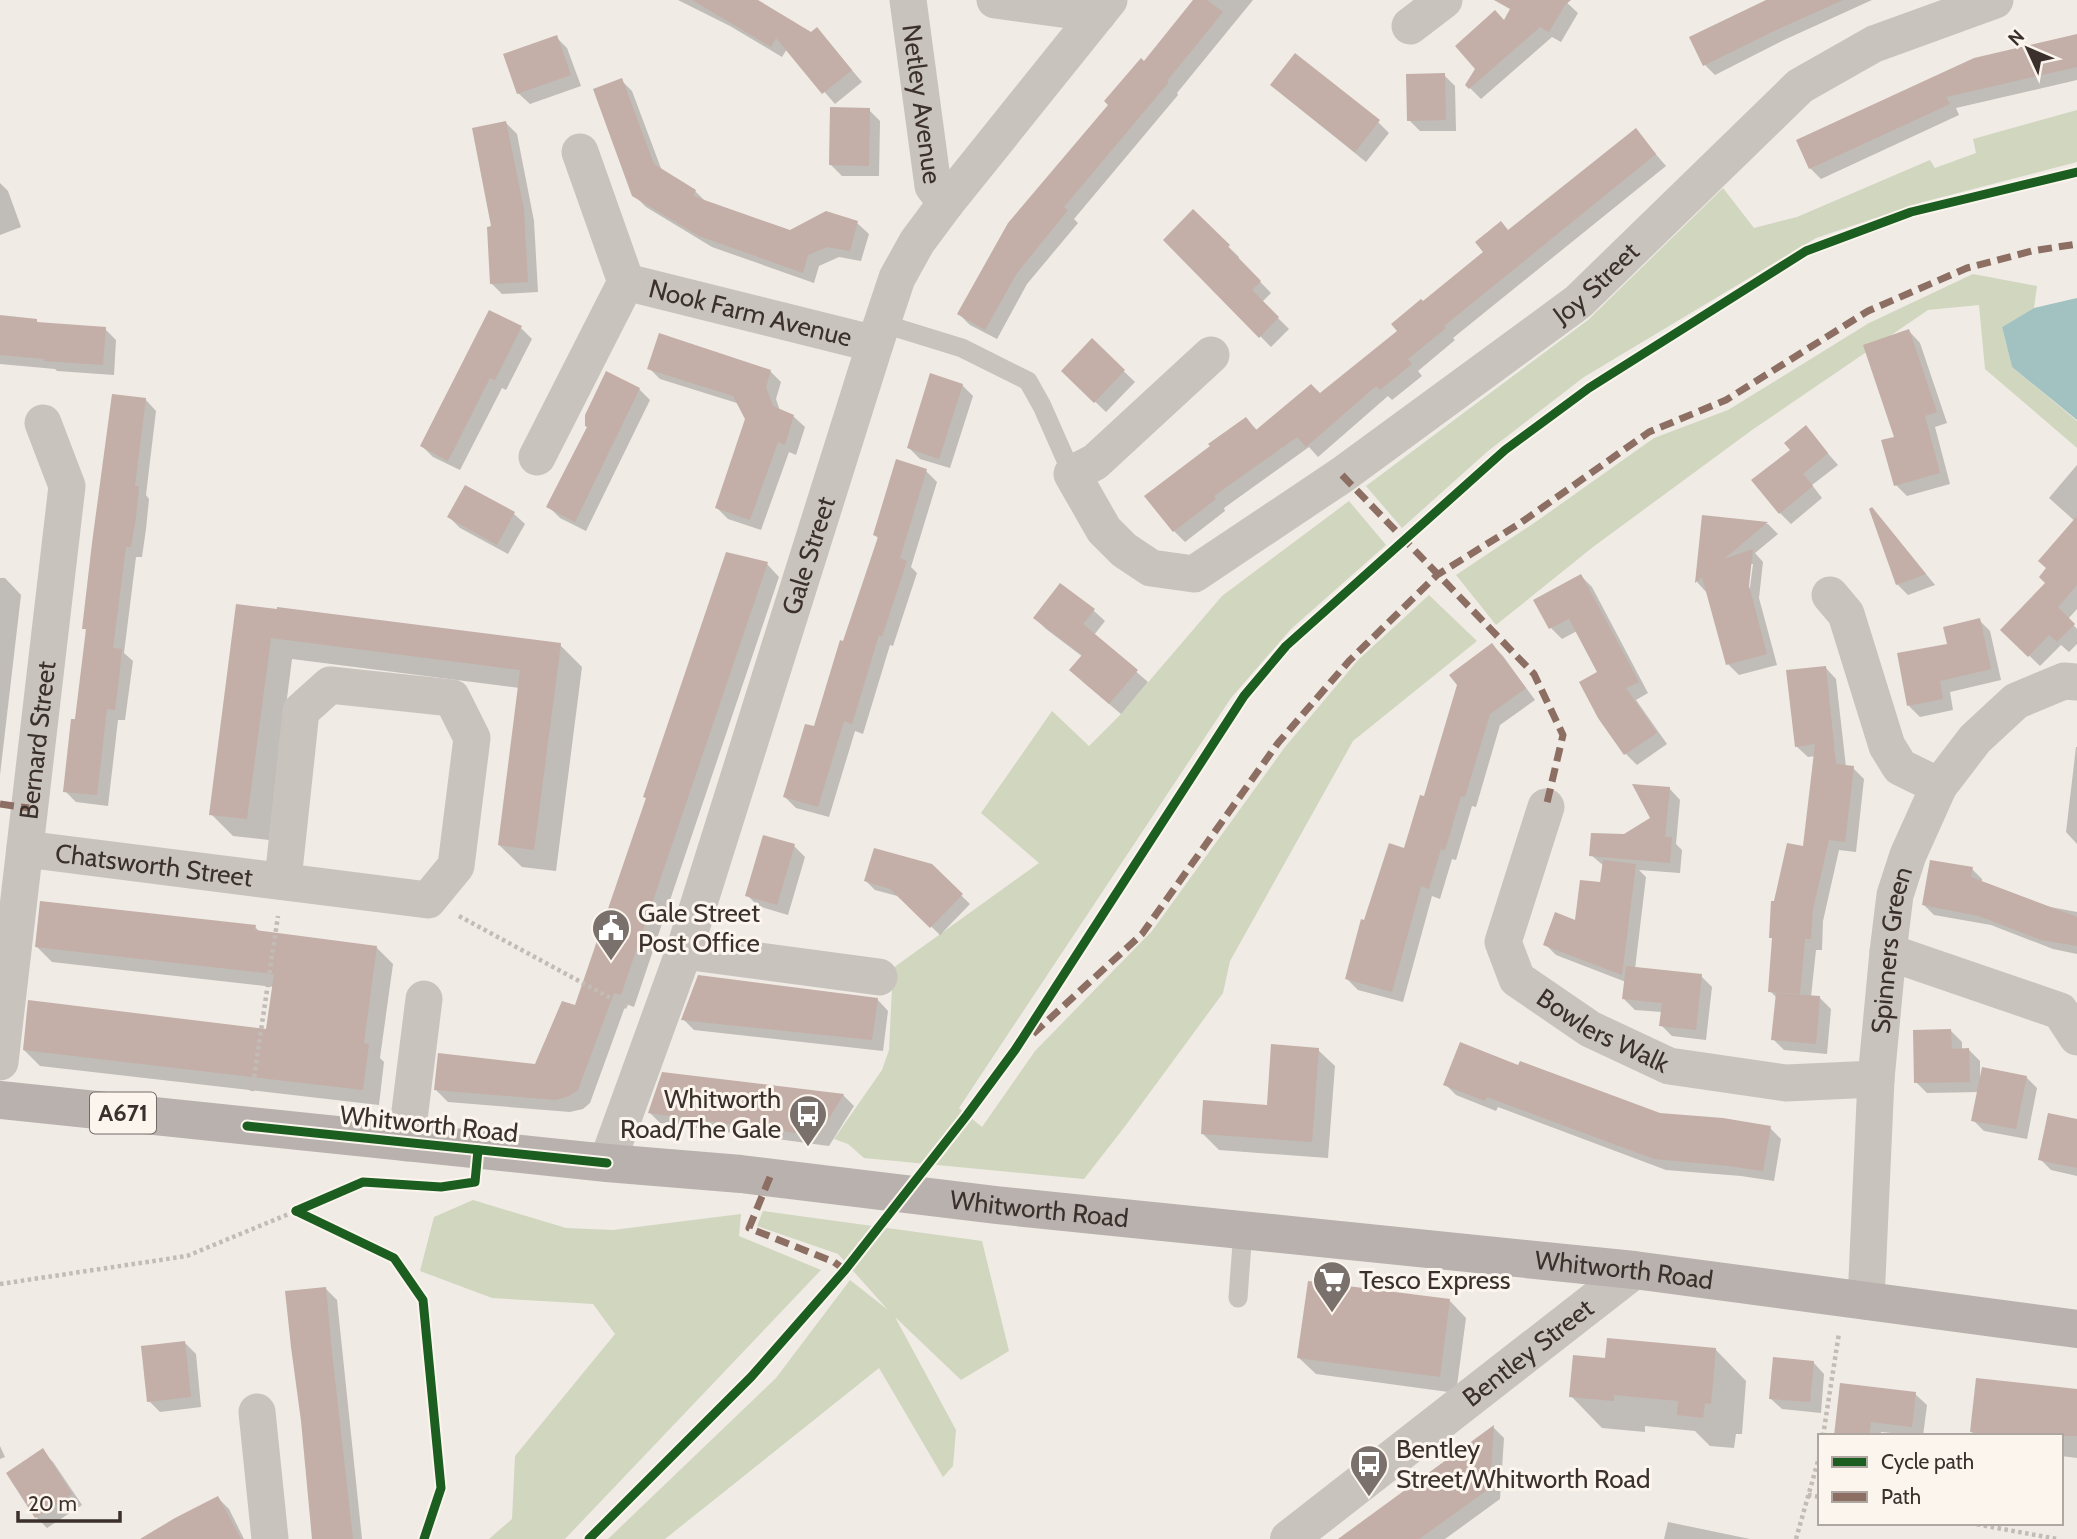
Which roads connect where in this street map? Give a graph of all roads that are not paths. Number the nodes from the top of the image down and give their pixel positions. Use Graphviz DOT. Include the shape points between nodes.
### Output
graph roads {
  1 [pos="908,0"];
  2 [pos="995,0"];
  3 [pos="1444,0"];
  4 [pos="1995,0"];
  5 [pos="1103,7"];
  6 [pos="1409,26"];
  7 [pos="580,152"];
  8 [pos="946,203"];
  9 [pos="626,282"];
  10 [pos="878,333"];
  11 [pos="1211,355"];
  12 [pos="43,423"];
  13 [pos="537,457"];
  14 [pos="1072,474"];
  15 [pos="1829,595"];
  16 [pos="2077,682"];
  17 [pos="1940,786"];
  18 [pos="1546,807"];
  19 [pos="25,849"];
  20 [pos="283,880"];
  21 [pos="684,951"];
  22 [pos="1888,952"];
  23 [pos="879,976"];
  24 [pos="424,999"];
  25 [pos="2077,1037"];
  26 [pos="0,1062"];
  27 [pos="1876,1079"];
  28 [pos="0,1100"];
  29 [pos="406,1143"];
  30 [pos="607,1163"];
  31 [pos="1242,1230"];
  32 [pos="1634,1270"];
  33 [pos="1238,1298"];
  34 [pos="1855,1300"];
  35 [pos="2077,1329"];
  36 [pos="257,1412"];
  37 [pos="270,1539"];
  38 [pos="1289,1539"];
  1 -- 8 [label="street, Netley Avenue" via="933,186"];
  2 -- 5 [label="street"];
  3 -- 6 [label="street"];
  4 -- 14 [label="street, Joy Street" via="1874,44 1800,86 1578,302 1342,475 1194,574 1152,568 1124,550 1104,530"];
  5 -- 8 [label="street, Gale Street"];
  7 -- 9 [label="street, Nook Farm Avenue"];
  8 -- 10 [label="street, Gale Street" via="897,278"];
  9 -- 10 [label="street, Nook Farm Avenue"];
  9 -- 13 [label="street, Nook Farm Avenue"];
  10 -- 14 [label="lane" via="962,348 1028,381"];
  10 -- 21 [label="street, Gale Street"];
  11 -- 14 [label="street" via="1095,462"];
  12 -- 19 [label="street, Bernard Street" via="67,486"];
  15 -- 17 [label="street" via="1846,614 1886,746 1900,767"];
  16 -- 17 [label="street, Spinners Green" via="2064,681 2016,702 1975,739"];
  17 -- 22 [label="street, Spinners Green" via="1895,895"];
  18 -- 27 [label="street, Bowlers Walk" via="1503,942 1517,979 1590,1029 1669,1066 1786,1083"];
  19 -- 20 [label="street, Chatsworth Street"];
  19 -- 26 [label="street, Bernard Street"];
  20 -- 20 [label="street, Chatsworth Street" via="301,711 330,685 452,698 472,737 456,866 428,900"];
  21 -- 23 [label="street"];
  21 -- 30 [label="street, Gale Street"];
  22 -- 25 [label="street" via="2060,1011"];
  22 -- 27 [label="street, Spinners Green"];
  24 -- 29 [label="street"];
  27 -- 34 [label="street, Spinners Green"];
  28 -- 29 [label="main road, Whitworth Road / A671"];
  29 -- 30 [label="main road, Whitworth Road / A671"];
  30 -- 31 [label="main road, Whitworth Road / A671"];
  31 -- 32 [label="main road, Whitworth Road / A671"];
  31 -- 33 [label="lane"];
  32 -- 34 [label="main road, Whitworth Road / A671"];
  32 -- 38 [label="street, Bentley Street"];
  34 -- 35 [label="main road, Whitworth Road / A671"];
  36 -- 37 [label="street"];
}
